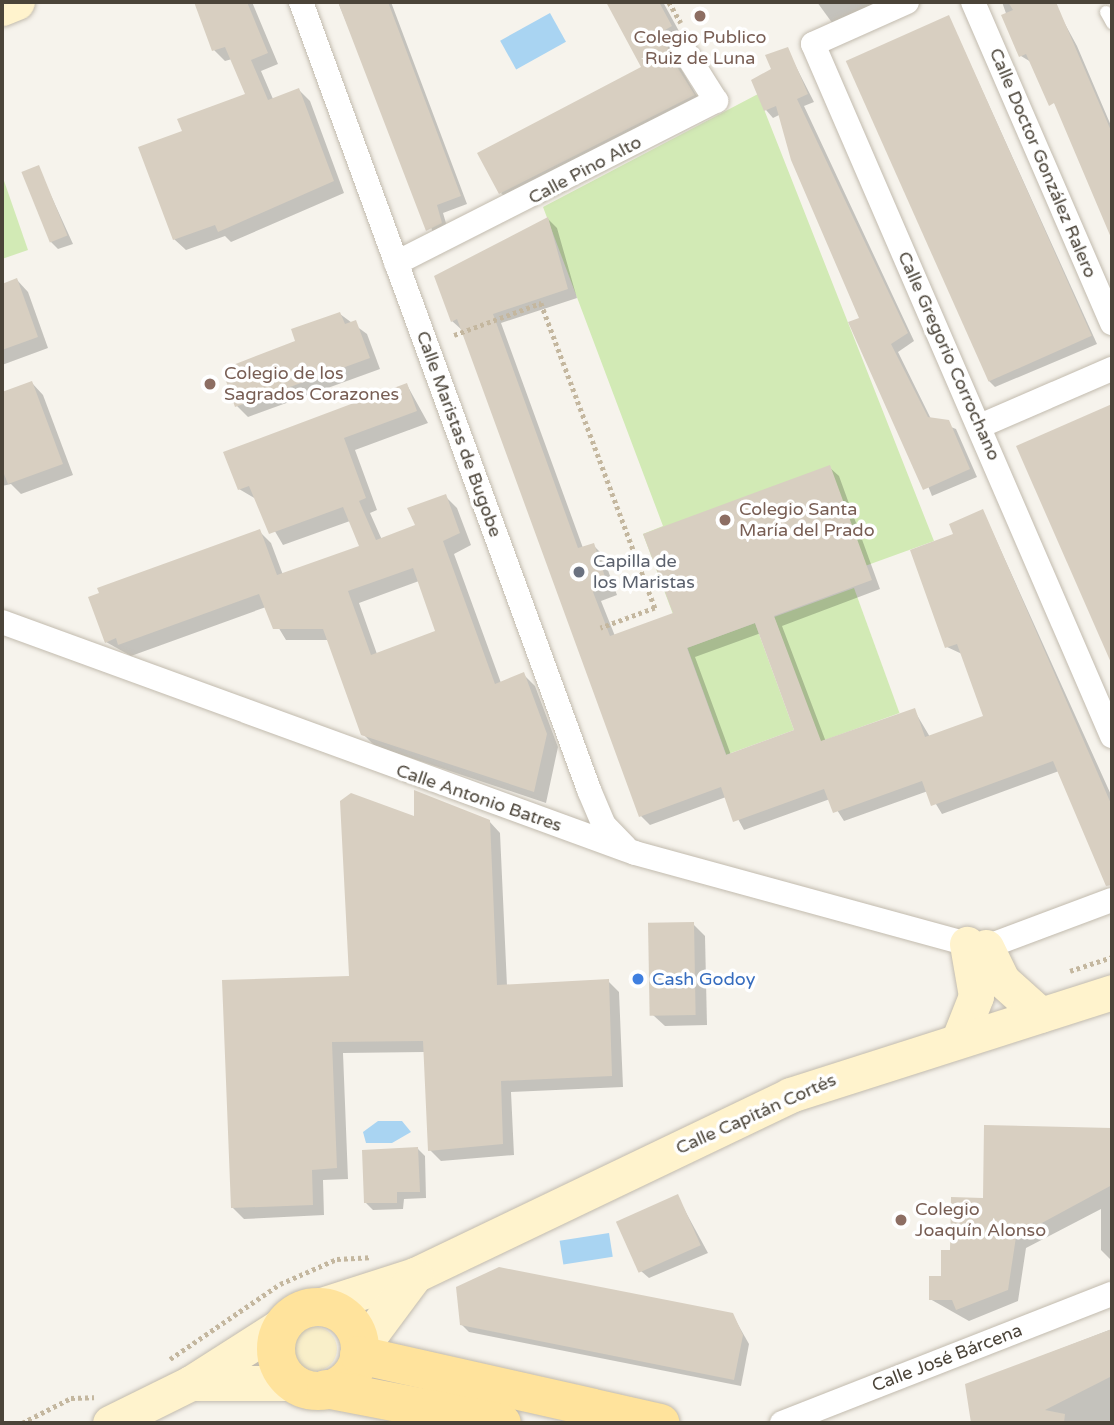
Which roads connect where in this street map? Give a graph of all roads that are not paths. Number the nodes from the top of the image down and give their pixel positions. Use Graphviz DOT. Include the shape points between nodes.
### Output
graph roads {
  1 [pos="17,2"];
  2 [pos="301,2"];
  3 [pos="907,2"];
  4 [pos="973,2"];
  5 [pos="2,8"];
  6 [pos="682,47"];
  7 [pos="396,263"];
  8 [pos="1112,323"];
  9 [pos="1112,369"];
  10 [pos="980,426"];
  11 [pos="2,622"];
  12 [pos="1112,736"];
  13 [pos="635,853"];
  14 [pos="1112,900"];
  15 [pos="976,946"];
  16 [pos="1112,992"];
  17 [pos="1041,1016"];
  18 [pos="959,1039"];
  19 [pos="415,1275"];
  20 [pos="1112,1294"];
  21 [pos="298,1315"];
  22 [pos="359,1352"];
  23 [pos="191,1383"];
  24 [pos="311,1386"];
  25 [pos="110,1423"];
  26 [pos="502,1423"];
  27 [pos="660,1423"];
  28 [pos="782,1423"];
  1 -- 5 [label="main road"];
  2 -- 7 [label="street, Calle Maristas de Bugobe"];
  3 -- 10 [label="street, Calle Gregorio Corrochano" via="813,44"];
  4 -- 8 [label="street, Calle Doctor González Ralero"];
  6 -- 7 [label="street, Calle Pino Alto" via="716,101"];
  7 -- 13 [label="street, Calle Maristas de Bugobe" via="594,802 604,825"];
  9 -- 10 [label="street"];
  10 -- 12 [label="street, Calle Gregorio Corrochano"];
  11 -- 13 [label="street, Calle Antonio Batres"];
  13 -- 15 [label="street, Calle Antonio Batres"];
  14 -- 15 [label="street"];
  15 -- 17 [label="main road" via="1002,980"];
  15 -- 18 [label="main road" via="976,996"];
  16 -- 17 [label="main road, Calle Capitán Cortés"];
  17 -- 18 [label="main road, Calle Capitán Cortés"];
  18 -- 19 [label="main road, Calle Capitán Cortés" via="790,1095"];
  19 -- 21 [label="main road, Calle Capitán Cortés"];
  19 -- 22 [label="main road, Calle Capitán Cortés"];
  20 -- 28 [label="street, Calle José Bárcena"];
  21 -- 22 [label="main road" via="347,1319"];
  21 -- 23 [label="main road, Calle Capitán Cortés"];
  21 -- 24 [label="main road" via="277,1356"];
  22 -- 24 [label="main road, Calle Capitán Cortés" via="348,1377"];
  22 -- 27 [label="main road"];
  23 -- 24 [label="main road, Calle Capitán Cortés"];
  23 -- 25 [label="main road, Calle Capitán Cortés"];
  24 -- 26 [label="main road"];
}
